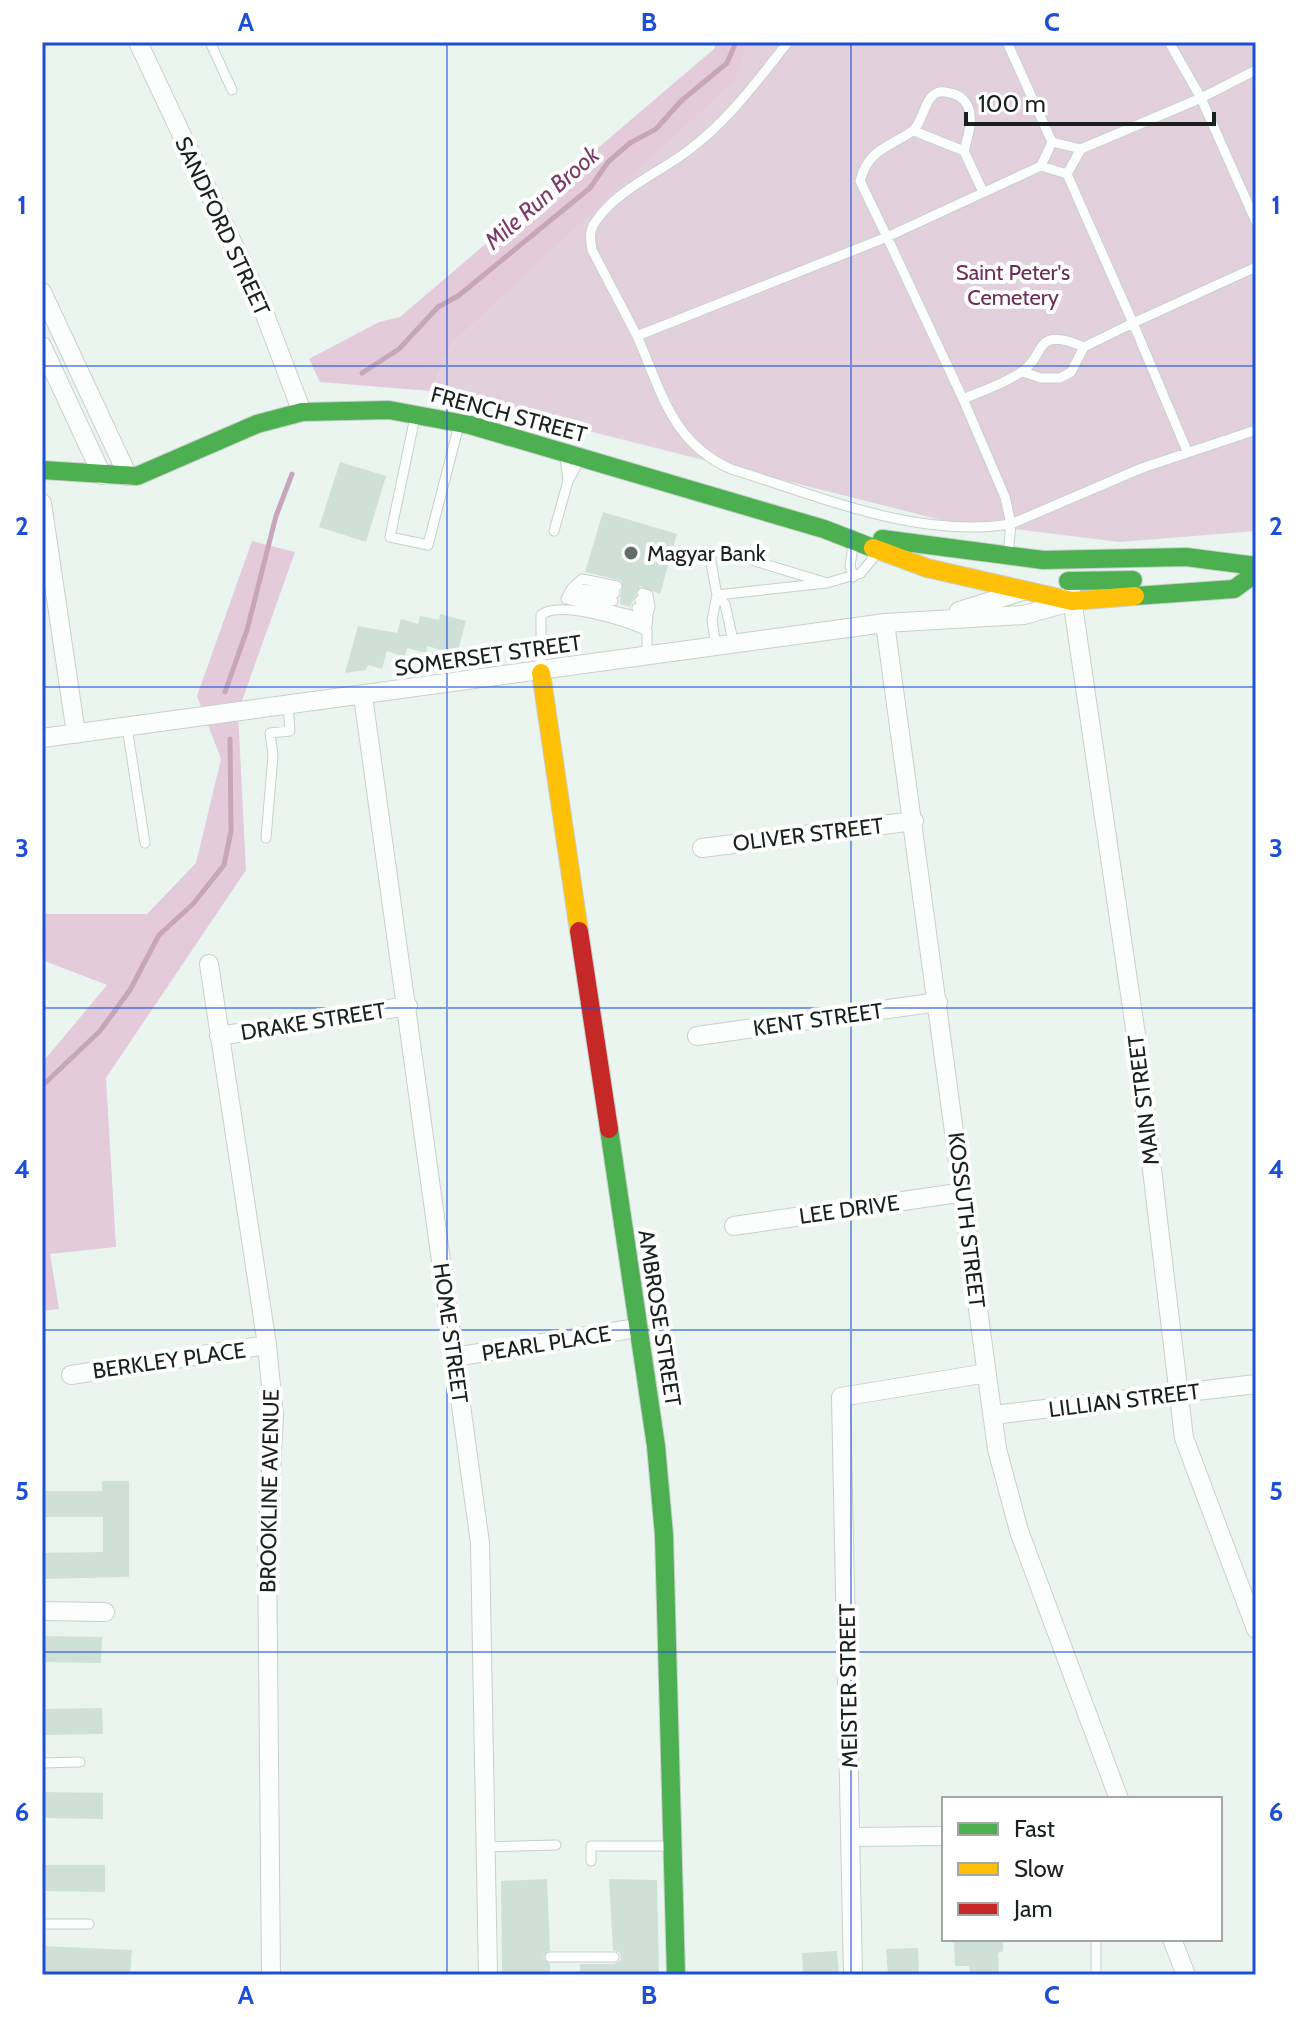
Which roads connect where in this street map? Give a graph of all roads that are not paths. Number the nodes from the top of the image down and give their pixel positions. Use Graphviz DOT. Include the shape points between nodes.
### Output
graph roads {
  1 [pos="138,42"];
  2 [pos="210,42"];
  3 [pos="788,42"];
  4 [pos="1007,42"];
  5 [pos="1169,42"];
  6 [pos="1256,70"];
  7 [pos="232,90"];
  8 [pos="1201,98"];
  9 [pos="914,131"];
  10 [pos="1052,142"];
  11 [pos="1081,149"];
  12 [pos="964,151"];
  13 [pos="1041,166"];
  14 [pos="1067,174"];
  15 [pos="983,192"];
  16 [pos="1256,222"];
  17 [pos="887,237"];
  18 [pos="1256,267"];
  19 [pos="42,292"];
  20 [pos="1133,323"];
  21 [pos="637,336"];
  22 [pos="42,346"];
  23 [pos="1084,347"];
  24 [pos="1023,372"];
  25 [pos="963,399"];
  26 [pos="302,412"];
  27 [pos="416,414"];
  28 [pos="459,422"];
  29 [pos="1256,430"];
  30 [pos="1187,451"];
  31 [pos="573,455"];
  32 [pos="42,470"];
  33 [pos="102,475"];
  34 [pos="128,476"];
  35 [pos="568,481"];
  36 [pos="42,503"];
  37 [pos="1011,524"];
  38 [pos="824,529"];
  39 [pos="554,531"];
  40 [pos="854,540"];
  41 [pos="880,550"];
  42 [pos="1008,556"];
  43 [pos="1184,559"];
  44 [pos="1066,561"];
  45 [pos="1256,566"];
  46 [pos="1256,573"];
  47 [pos="853,577"];
  48 [pos="1068,581"];
  49 [pos="827,583"];
  50 [pos="1025,590"];
  51 [pos="717,595"];
  52 [pos="566,599"];
  53 [pos="1072,601"];
  54 [pos="558,608"];
  55 [pos="940,617"];
  56 [pos="648,619"];
  57 [pos="885,623"];
  58 [pos="725,646"];
  59 [pos="647,656"];
  60 [pos="541,673"];
  61 [pos="363,696"];
  62 [pos="288,706"];
  63 [pos="127,727"];
  64 [pos="76,734"];
  65 [pos="42,738"];
  66 [pos="914,821"];
  67 [pos="266,838"];
  68 [pos="145,843"];
  69 [pos="702,848"];
  70 [pos="209,964"];
  71 [pos="938,1002"];
  72 [pos="408,1006"];
  73 [pos="219,1036"];
  74 [pos="697,1036"];
  75 [pos="964,1192"];
  76 [pos="734,1226"];
  77 [pos="637,1328"];
  78 [pos="267,1345"];
  79 [pos="454,1357"];
  80 [pos="987,1373"];
  81 [pos="71,1375"];
  82 [pos="1256,1384"];
  83 [pos="1178,1395"];
  84 [pos="993,1415"];
  85 [pos="42,1611"];
  86 [pos="105,1612"];
  87 [pos="1256,1629"];
  88 [pos="80,1762"];
  89 [pos="42,1763"];
  90 [pos="1118,1797"];
  91 [pos="942,1836"];
  92 [pos="852,1837"];
  93 [pos="556,1845"];
  94 [pos="672,1846"];
  95 [pos="484,1847"];
  96 [pos="591,1861"];
  97 [pos="42,1924"];
  98 [pos="89,1924"];
  99 [pos="1096,1941"];
  100 [pos="1173,1941"];
  101 [pos="550,1957"];
  102 [pos="614,1957"];
  103 [pos="673,1963"];
  104 [pos="271,1975"];
  105 [pos="488,1975"];
  106 [pos="853,1975"];
  107 [pos="1096,1975"];
  108 [pos="1186,1975"];
  1 -- 26 [label="street, SANDFORD STREET" via="259,299"];
  2 -- 7 [label="lane"];
  3 -- 21 [label="lane" via="736,109 596,220 592,250"];
  4 -- 10 [label="lane"];
  5 -- 8 [label="lane"];
  6 -- 8 [label="lane"];
  8 -- 11 [label="lane"];
  8 -- 16 [label="lane"];
  9 -- 12 [label="lane"];
  9 -- 12 [label="lane" via="931,96 946,91 960,97 970,113"];
  9 -- 17 [label="lane" via="875,151 862,173 868,204"];
  10 -- 11 [label="lane"];
  10 -- 13 [label="lane"];
  11 -- 14 [label="lane"];
  12 -- 15 [label="lane"];
  13 -- 14 [label="lane"];
  13 -- 15 [label="lane"];
  14 -- 20 [label="lane"];
  15 -- 17 [label="lane"];
  17 -- 21 [label="lane"];
  17 -- 25 [label="lane"];
  18 -- 20 [label="lane"];
  19 -- 34 [label="street"];
  20 -- 23 [label="lane"];
  20 -- 30 [label="lane"];
  21 -- 37 [label="lane" via="680,432 716,462 917,524 982,529"];
  22 -- 33 [label="street"];
  23 -- 24 [label="lane" via="1071,372 1060,378"];
  23 -- 24 [label="lane" via="1051,340 1039,345"];
  24 -- 25 [label="lane"];
  25 -- 37 [label="lane" via="1005,497"];
  26 -- 27 [label="main road, FRENCH STREET"];
  26 -- 34 [label="main road, FRENCH STREET" via="246,429 147,474"];
  27 -- 28 [label="main road, FRENCH STREET"];
  27 -- 28 [label="lane" via="390,537 428,545"];
  28 -- 31 [label="main road, FRENCH STREET"];
  29 -- 30 [label="lane"];
  30 -- 37 [label="lane"];
  31 -- 35 [label="lane"];
  31 -- 35 [label="lane"];
  31 -- 38 [label="main road, FRENCH STREET"];
  32 -- 33 [label="main road, FRENCH STREET"];
  33 -- 34 [label="main road, FRENCH STREET"];
  35 -- 39 [label="lane"];
  36 -- 64 [label="street"];
  37 -- 42 [label="lane"];
  38 -- 40 [label="main road, FRENCH STREET"];
  38 -- 42 [label="main road, FRENCH STREET"];
  40 -- 41 [label="main road, FRENCH STREET"];
  40 -- 47 [label="lane"];
  41 -- 47 [label="lane"];
  41 -- 50 [label="main road, FRENCH STREET" via="927,568"];
  42 -- 44 [label="main road, FRENCH STREET"];
  43 -- 44 [label="main road"];
  43 -- 45 [label="main road" via="1224,557"];
  43 -- 48 [label="main road" via="1150,578"];
  44 -- 48 [label="street, MAIN STREET"];
  46 -- 53 [label="main road, SOMERSET STREET" via="1234,589"];
  47 -- 49 [label="lane"];
  48 -- 50 [label="street, SOMERSET STREET"];
  48 -- 53 [label="street, MAIN STREET"];
  49 -- 51 [label="lane"];
  49 -- 51 [label="lane" via="725,552 709,552"];
  50 -- 53 [label="main road, FRENCH STREET"];
  50 -- 55 [label="street, SOMERSET STREET"];
  51 -- 58 [label="lane" via="725,604"];
  51 -- 58 [label="lane" via="712,620"];
  52 -- 52 [label="lane" via="572,588 615,593 584,596"];
  52 -- 54 [label="lane"];
  52 -- 56 [label="lane"];
  53 -- 55 [label="street, SOMERSET STREET" via="1024,615"];
  53 -- 83 [label="street, MAIN STREET" via="1136,1035"];
  54 -- 56 [label="lane"];
  54 -- 60 [label="lane" via="541,615"];
  55 -- 57 [label="street, SOMERSET STREET"];
  56 -- 56 [label="lane" via="640,600 648,595"];
  56 -- 59 [label="lane"];
  57 -- 58 [label="street, SOMERSET STREET"];
  57 -- 66 [label="street, KOSSUTH STREET"];
  58 -- 59 [label="street, SOMERSET STREET"];
  59 -- 60 [label="street, SOMERSET STREET"];
  60 -- 61 [label="street, SOMERSET STREET"];
  60 -- 77 [label="main road, AMBROSE STREET"];
  61 -- 62 [label="street, SOMERSET STREET"];
  61 -- 72 [label="street, HOME STREET"];
  62 -- 63 [label="street, SOMERSET STREET"];
  62 -- 67 [label="lane" via="290,731 270,733"];
  63 -- 64 [label="street, SOMERSET STREET"];
  63 -- 68 [label="lane"];
  64 -- 65 [label="street, SOMERSET STREET"];
  66 -- 69 [label="street, OLIVER STREET"];
  66 -- 71 [label="street, KOSSUTH STREET"];
  70 -- 73 [label="street, BROOKLINE AVENUE"];
  71 -- 74 [label="street, KENT STREET"];
  71 -- 75 [label="street, KOSSUTH STREET"];
  72 -- 73 [label="street, DRAKE STREET"];
  72 -- 79 [label="street, HOME STREET"];
  73 -- 78 [label="street, BROOKLINE AVENUE"];
  75 -- 76 [label="street, LEE DRIVE"];
  75 -- 80 [label="street, KOSSUTH STREET"];
  77 -- 79 [label="street, PEARL PLACE"];
  77 -- 94 [label="main road, AMBROSE STREET" via="664,1535"];
  78 -- 81 [label="street, BERKLEY PLACE"];
  78 -- 104 [label="street, BROOKLINE AVENUE" via="274,1416 267,1545"];
  79 -- 95 [label="street, HOME STREET" via="480,1543"];
  80 -- 84 [label="street, KOSSUTH STREET"];
  80 -- 92 [label="street, MEISTER STREET" via="841,1397"];
  82 -- 83 [label="street, LILLIAN STREET"];
  83 -- 84 [label="street, LILLIAN STREET"];
  83 -- 87 [label="street, MAIN STREET" via="1184,1438"];
  84 -- 90 [label="street, KOSSUTH STREET" via="1019,1531"];
  85 -- 86 [label="street"];
  88 -- 89 [label="lane"];
  91 -- 92 [label="street"];
  92 -- 106 [label="street, MEISTER STREET"];
  93 -- 95 [label="lane"];
  94 -- 96 [label="lane" via="591,1846"];
  94 -- 103 [label="main road, AMBROSE STREET"];
  95 -- 105 [label="street, HOME STREET" via="495,1956"];
  97 -- 98 [label="lane"];
  99 -- 107 [label="lane"];
  100 -- 108 [label="street"];
  101 -- 102 [label="lane"];
}
